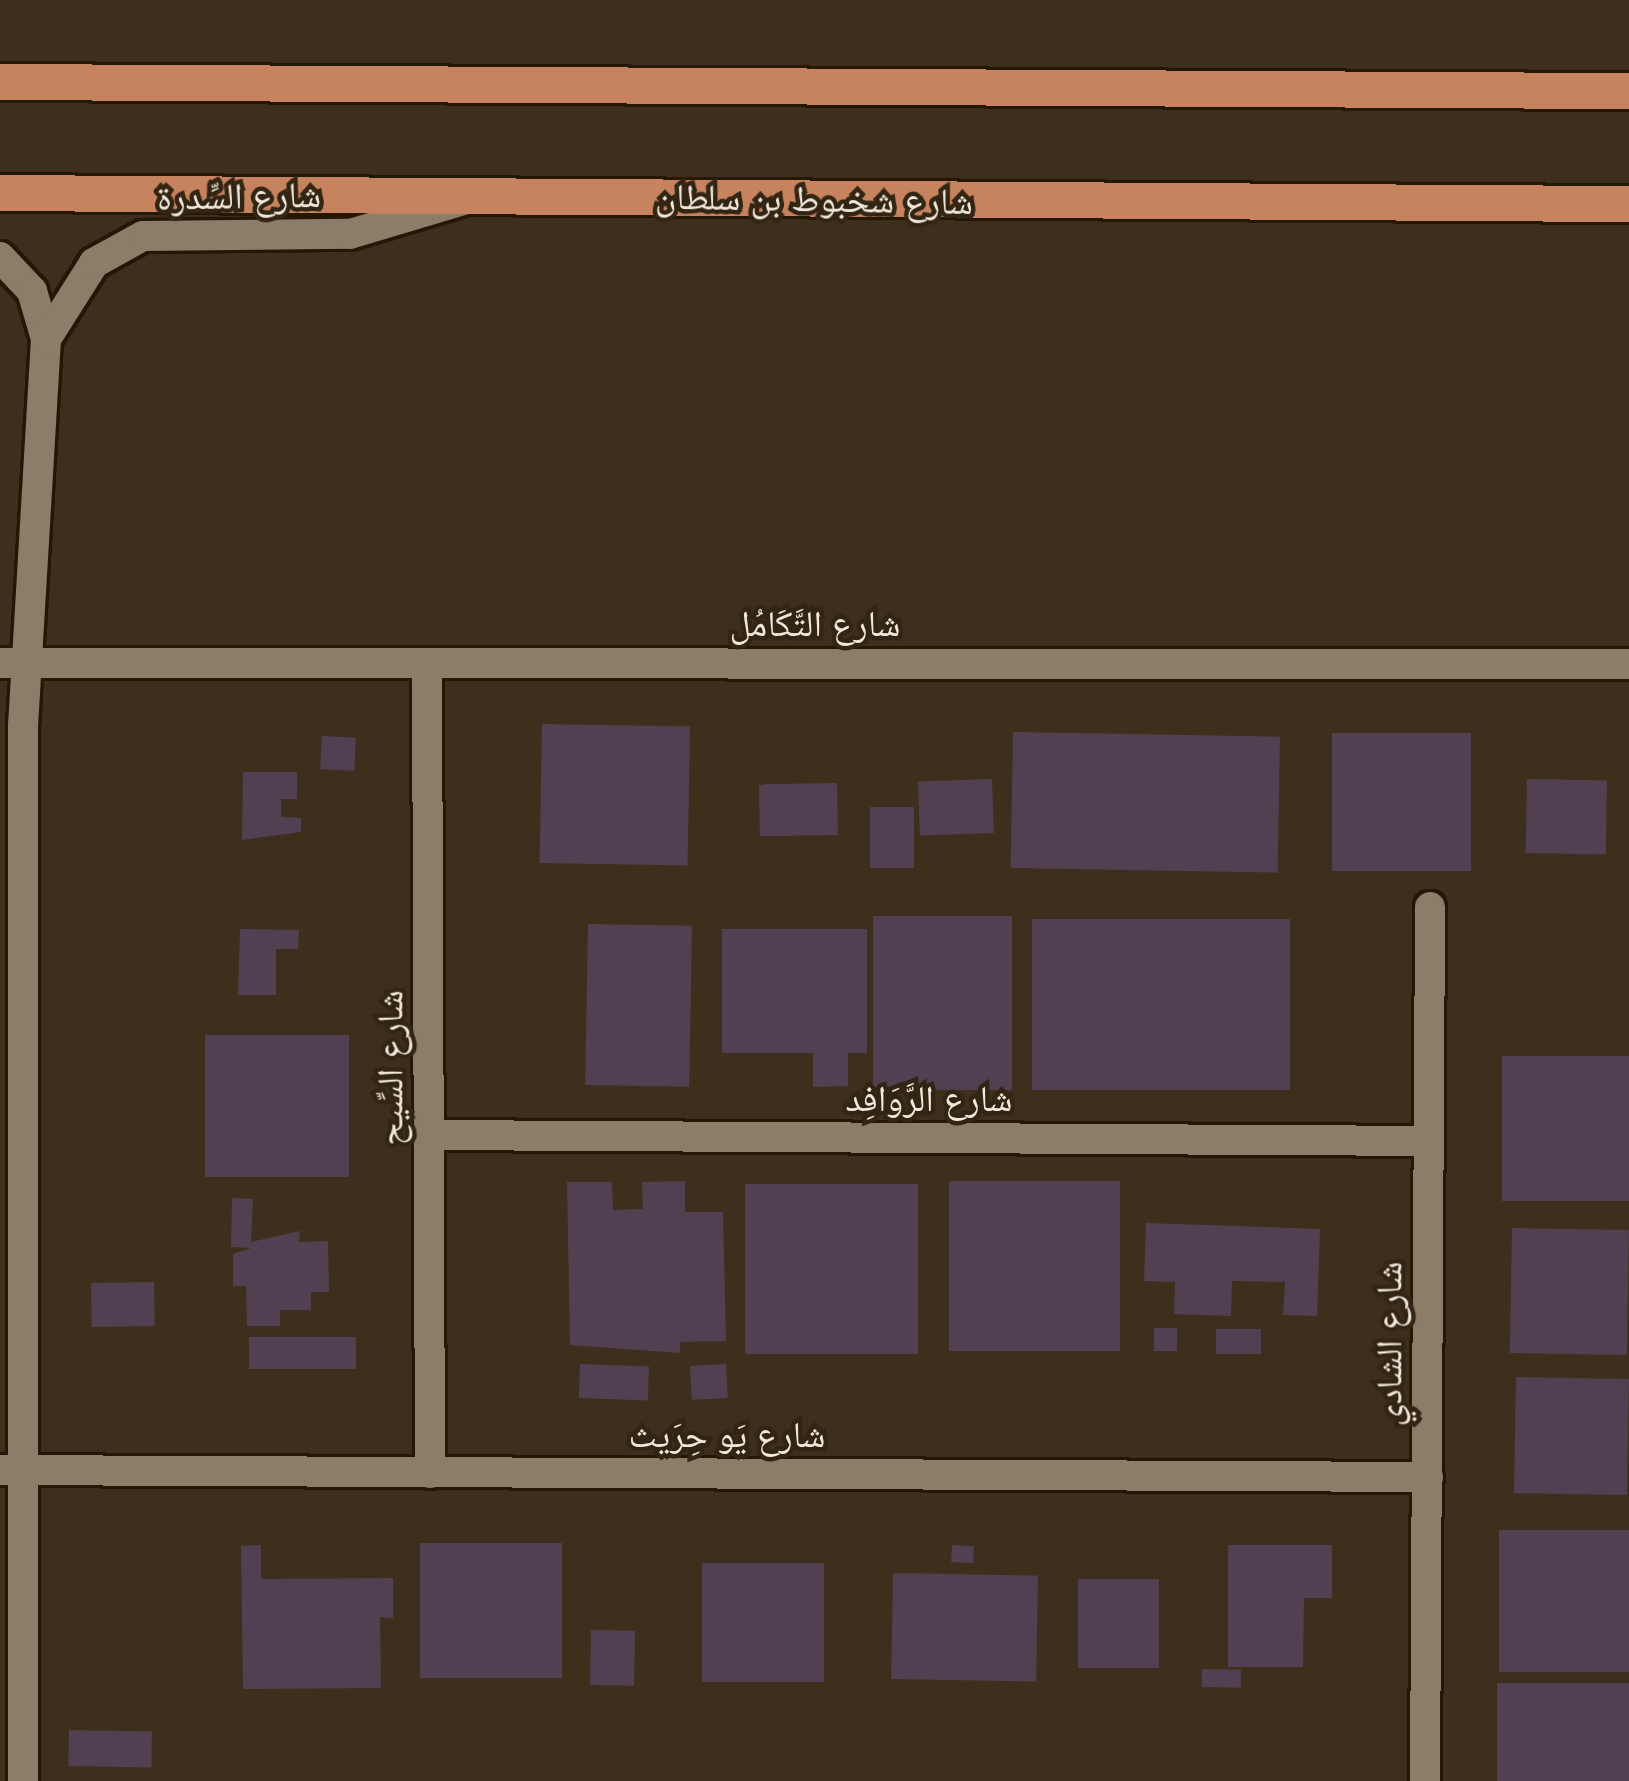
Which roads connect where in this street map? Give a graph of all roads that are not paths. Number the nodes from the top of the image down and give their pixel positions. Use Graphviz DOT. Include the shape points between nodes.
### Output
graph roads {
  1 [pos="0,82"];
  2 [pos="1629,91"];
  3 [pos="0,193"];
  4 [pos="477,194"];
  5 [pos="1629,204"];
  6 [pos="0,256"];
  7 [pos="46,339"];
  8 [pos="428,662"];
  9 [pos="12,663"];
  10 [pos="1629,664"];
  11 [pos="1430,907"];
  12 [pos="429,1136"];
  13 [pos="1430,1141"];
  14 [pos="13,1470"];
  15 [pos="430,1473"];
  16 [pos="1428,1477"];
  17 [pos="23,1781"];
  18 [pos="1425,1781"];
  1 -- 2 [label="main road"];
  3 -- 4 [label="main road, شارع شخبوط بن سلطان"];
  4 -- 5 [label="main road, شارع شخبوط بن سلطان"];
  4 -- 7 [label="street, شارع السِّدرة" via="350,234 142,236 94,263"];
  6 -- 7 [label="street, شارع السِّدرة" via="32,292"];
  7 -- 9 [label="street, شارع السِّدرة"];
  8 -- 9 [label="street, شارع التَّكَامُل"];
  8 -- 10 [label="street, شارع التَّكَامُل"];
  8 -- 12 [label="street, شارع السِّيح"];
  9 -- 14 [label="street, شارع السِّدرة"];
  11 -- 13 [label="street, شارع الشادي"];
  12 -- 13 [label="street, شارع الرَّوَافِد"];
  12 -- 15 [label="street, شارع السِّيح"];
  13 -- 16 [label="street, شارع الشادي"];
  14 -- 15 [label="street, شارع يَو حِرَيث"];
  14 -- 17 [label="street, شارع السِّدرة"];
  15 -- 16 [label="street, شارع يَو حِرَيث"];
  16 -- 18 [label="street, شارع الشادي"];
}
